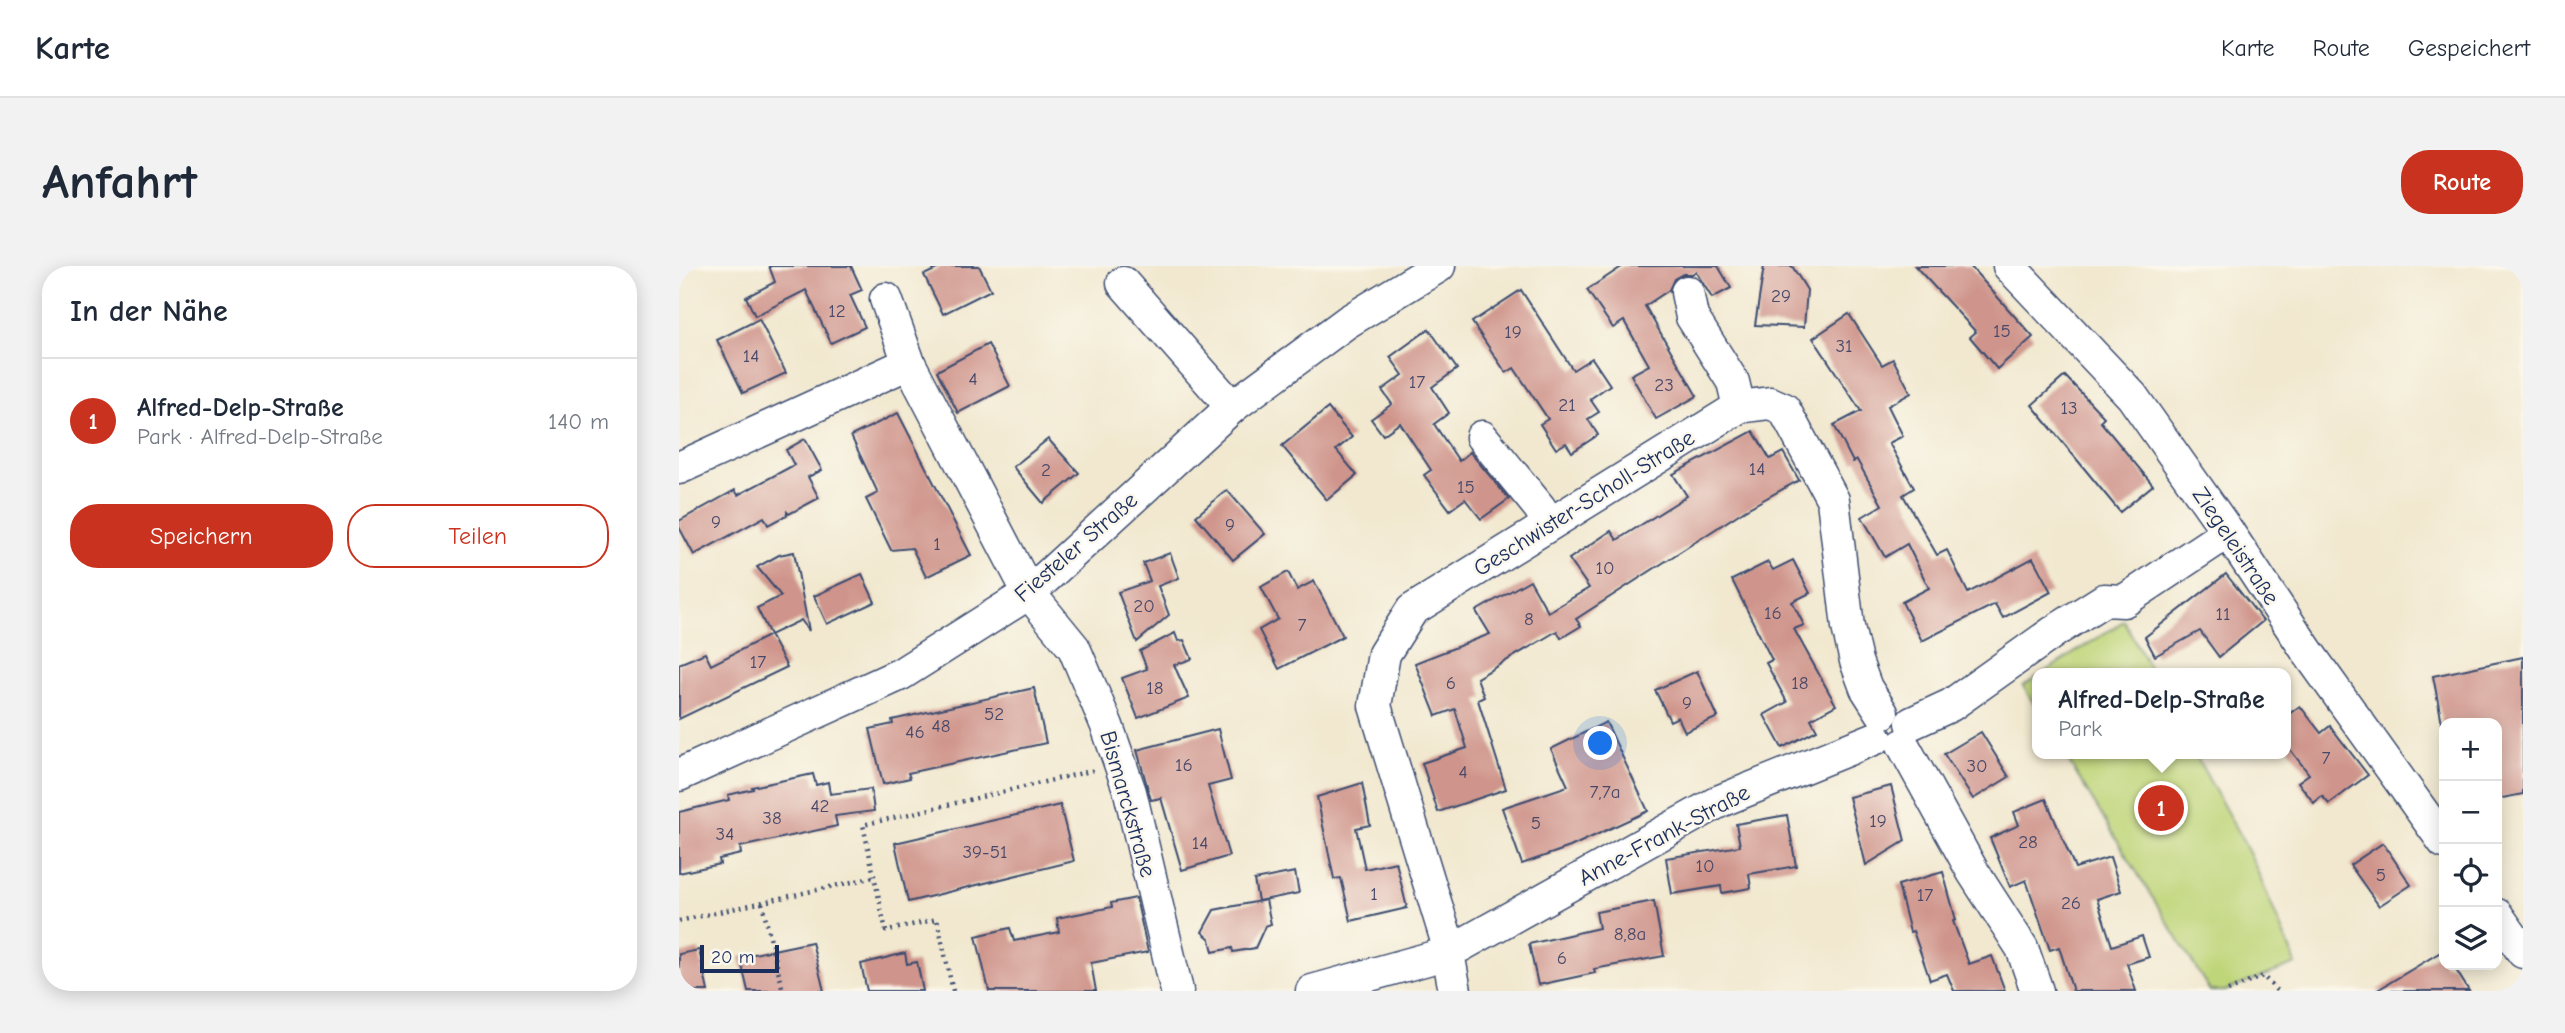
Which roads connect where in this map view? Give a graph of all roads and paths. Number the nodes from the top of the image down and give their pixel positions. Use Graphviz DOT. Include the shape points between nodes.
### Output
graph roads {
  1 [pos="2009,266"];
  2 [pos="1427,270"];
  3 [pos="1123,283"];
  4 [pos="1687,292"];
  5 [pos="886,299"];
  6 [pos="909,363"];
  7 [pos="1232,407"];
  8 [pos="1739,407"];
  9 [pos="1482,437"];
  10 [pos="679,468"];
  11 [pos="1550,524"];
  12 [pos="2228,532"];
  13 [pos="1029,593"];
  14 [pos="1893,730"];
  15 [pos="1120,764"];
  16 [pos="679,775"];
  17 [pos="2439,835"];
  18 [pos="874,877"];
  19 [pos="762,902"];
  20 [pos="679,921"];
  21 [pos="2502,922"];
  22 [pos="2523,952"];
  23 [pos="1450,960"];
  24 [pos="783,991"];
  25 [pos="953,991"];
  26 [pos="1177,991"];
  27 [pos="1312,991"];
  28 [pos="2038,991"];
  29 [pos="2228,991"];
  30 [pos="2277,991"];
  1 -- 12 [label="street, Ziegeleistraße" via="2133,396"];
  2 -- 7 [label="street, Fiesteler Straße"];
  3 -- 7 [label="street"];
  4 -- 8 [label="street" via="1692,317 1733,382"];
  5 -- 6 [label="street, Bismarckstraße"];
  6 -- 10 [label="street"];
  6 -- 13 [label="street, Bismarckstraße"];
  7 -- 13 [label="street, Fiesteler Straße"];
  8 -- 11 [label="street, Geschwister-Scholl-Straße"];
  8 -- 14 [label="street, Geschwister-Scholl-Straße" via="1770,403 1784,409 1833,500 1856,661 1866,688"];
  9 -- 11 [label="street"];
  11 -- 23 [label="street, Geschwister-Scholl-Straße" via="1412,610 1384,654 1375,706"];
  12 -- 14 [label="street, Anne-Frank-Straße" via="2124,601 2103,600 1951,705"];
  12 -- 17 [label="street, Ziegeleistraße"];
  13 -- 15 [label="street, Bismarckstraße" via="1073,648"];
  13 -- 16 [label="street, Fiesteler Straße" via="901,674"];
  14 -- 23 [label="street, Anne-Frank-Straße" via="1720,801"];
  14 -- 28 [label="street, Geschwister-Scholl-Straße" via="2022,948"];
  15 -- 18 [label="path" via="863,825"];
  15 -- 26 [label="street, Bismarckstraße"];
  18 -- 19 [label="path"];
  18 -- 25 [label="path" via="886,931 937,919"];
  19 -- 20 [label="path"];
  19 -- 24 [label="path"];
  21 -- 22 [label="street"];
  23 -- 27 [label="street, Anne-Frank-Straße"];
  29 -- 30 [label="path" via="2263,976"];
}
